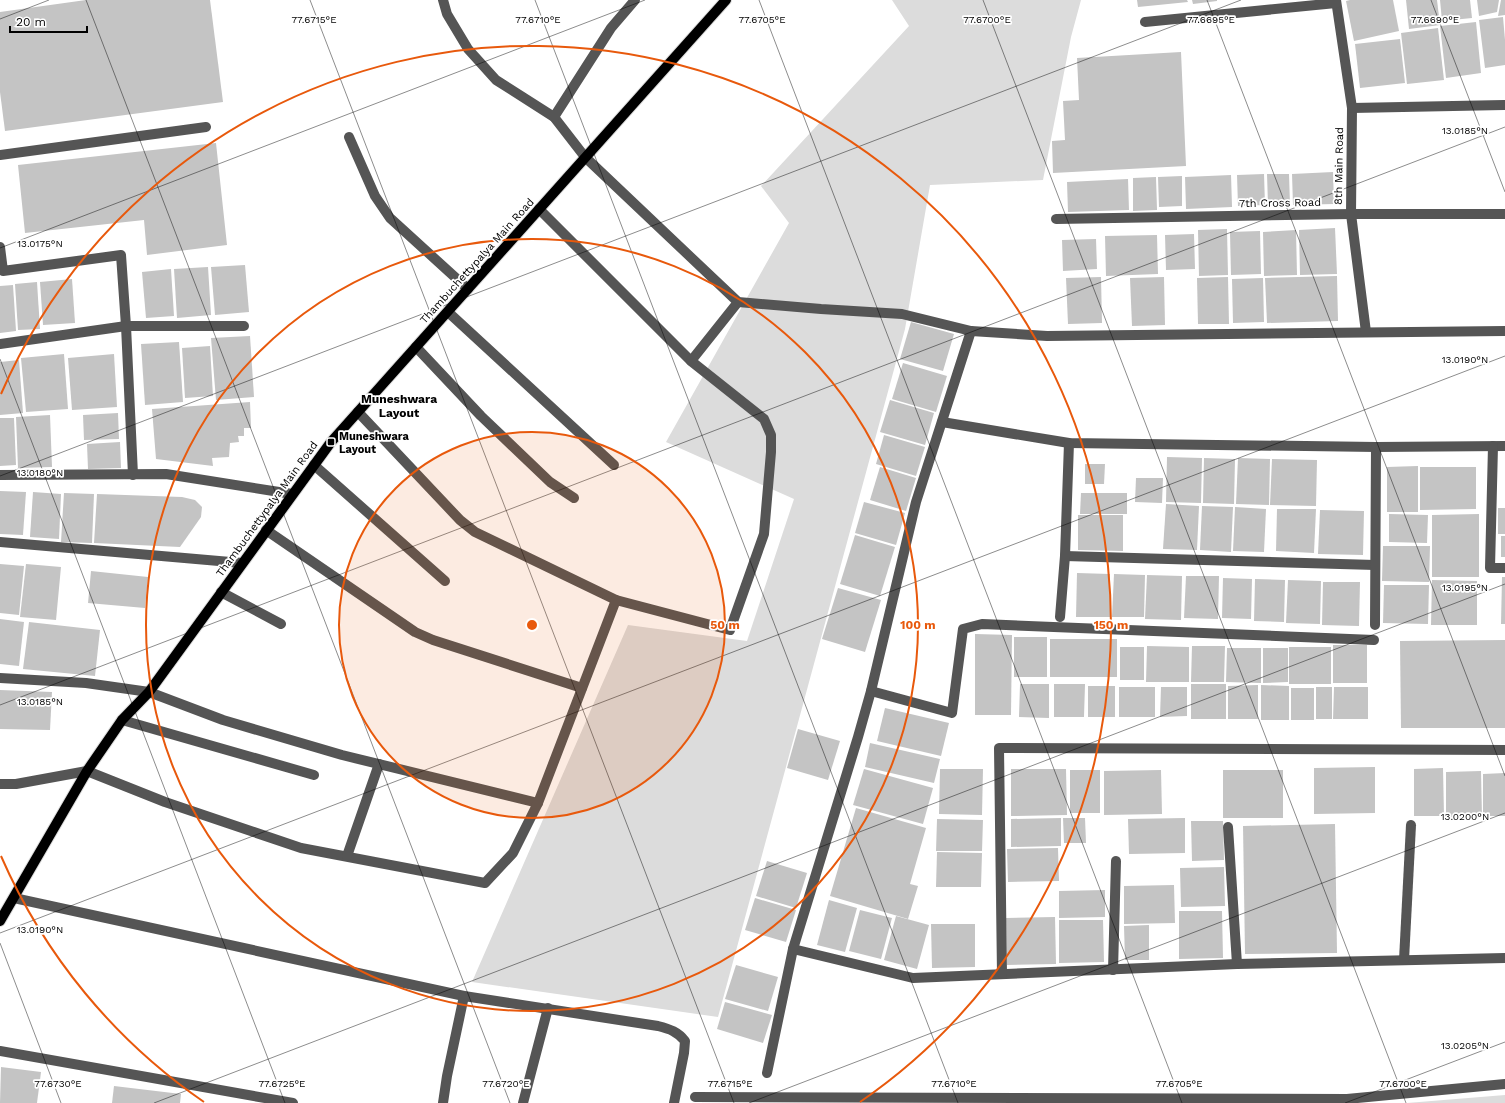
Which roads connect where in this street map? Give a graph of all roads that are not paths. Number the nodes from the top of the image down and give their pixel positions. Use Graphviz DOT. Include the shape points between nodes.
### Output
graph roads {
  1 [pos="443,0"];
  2 [pos="635,0"];
  3 [pos="726,0"];
  4 [pos="1336,2"];
  5 [pos="1145,22"];
  6 [pos="1504,105"];
  7 [pos="1352,108"];
  8 [pos="554,117"];
  9 [pos="206,127"];
  10 [pos="348,137"];
  11 [pos="0,155"];
  12 [pos="585,157"];
  13 [pos="539,209"];
  14 [pos="1351,214"];
  15 [pos="1505,214"];
  16 [pos="1056,220"];
  17 [pos="0,247"];
  18 [pos="2,271"];
  19 [pos="468,289"];
  20 [pos="738,302"];
  21 [pos="448,312"];
  22 [pos="126,326"];
  23 [pos="244,326"];
  24 [pos="971,331"];
  25 [pos="1505,331"];
  26 [pos="1366,332"];
  27 [pos="0,344"];
  28 [pos="416,347"];
  29 [pos="692,361"];
  30 [pos="358,412"];
  31 [pos="942,422"];
  32 [pos="1069,443"];
  33 [pos="1493,446"];
  34 [pos="1505,446"];
  35 [pos="1376,447"];
  36 [pos="614,465"];
  37 [pos="314,466"];
  38 [pos="0,475"];
  39 [pos="133,475"];
  40 [pos="292,494"];
  41 [pos="574,498"];
  42 [pos="266,530"];
  43 [pos="0,542"];
  44 [pos="1065,556"];
  45 [pos="242,564"];
  46 [pos="1375,565"];
  47 [pos="1505,568"];
  48 [pos="445,581"];
  49 [pos="221,592"];
  50 [pos="616,600"];
  51 [pos="1060,617"];
  52 [pos="281,624"];
  53 [pos="1375,625"];
  54 [pos="1374,640"];
  55 [pos="0,678"];
  56 [pos="582,688"];
  57 [pos="871,691"];
  58 [pos="149,692"];
  59 [pos="122,720"];
  60 [pos="1505,750"];
  61 [pos="379,764"];
  62 [pos="87,771"];
  63 [pos="314,775"];
  64 [pos="0,784"];
  65 [pos="538,803"];
  66 [pos="1410,826"];
  67 [pos="1228,827"];
  68 [pos="347,856"];
  69 [pos="1116,861"];
  70 [pos="14,898"];
  71 [pos="0,922"];
  72 [pos="793,949"];
  73 [pos="1505,958"];
  74 [pos="1404,960"];
  75 [pos="1237,964"];
  76 [pos="1113,970"];
  77 [pos="1002,974"];
  78 [pos="464,996"];
  79 [pos="548,1008"];
  80 [pos="0,1051"];
  81 [pos="767,1074"];
  82 [pos="1505,1084"];
  83 [pos="695,1097"];
  84 [pos="1190,1101"];
  85 [pos="1347,1101"];
  86 [pos="293,1103"];
  87 [pos="443,1103"];
  88 [pos="523,1103"];
  89 [pos="674,1103"];
  1 -- 8 [label="street" via="448,14 468,48 496,80"];
  2 -- 8 [label="street" via="611,28"];
  3 -- 12 [label="main road, Thambuchettypalya Main Road"];
  4 -- 5 [label="street"];
  4 -- 7 [label="street, 8th Main Road"];
  6 -- 7 [label="street"];
  7 -- 14 [label="street, 8th Main Road"];
  8 -- 12 [label="street"];
  9 -- 11 [label="street"];
  10 -- 19 [label="street" via="376,196 390,218"];
  12 -- 13 [label="main road, Thambuchettypalya Main Road"];
  12 -- 20 [label="street"];
  13 -- 19 [label="main road, Thambuchettypalya Main Road"];
  13 -- 29 [label="street"];
  14 -- 15 [label="street, 7th Cross Road"];
  14 -- 16 [label="street, 7th Cross Road"];
  14 -- 26 [label="street, 8th Main Road"];
  17 -- 18 [label="street"];
  18 -- 22 [label="street" via="121,256"];
  19 -- 21 [label="main road, Thambuchettypalya Main Road"];
  20 -- 24 [label="street" via="902,314"];
  20 -- 29 [label="street"];
  21 -- 28 [label="main road, Thambuchettypalya Main Road"];
  21 -- 36 [label="street"];
  22 -- 23 [label="street"];
  22 -- 27 [label="street"];
  22 -- 39 [label="street"];
  24 -- 26 [label="street" via="1047,336"];
  24 -- 31 [label="street"];
  25 -- 26 [label="street"];
  28 -- 30 [label="main road, Thambuchettypalya Main Road"];
  28 -- 41 [label="street" via="481,416 544,476"];
  29 -- 50 [label="street" via="764,419 771,435 764,534 730,630"];
  30 -- 37 [label="main road, Thambuchettypalya Main Road"];
  30 -- 50 [label="street" via="460,520 475,532"];
  31 -- 32 [label="street"];
  31 -- 57 [label="street" via="916,502"];
  32 -- 35 [label="street"];
  32 -- 44 [label="street"];
  33 -- 34 [label="street"];
  33 -- 35 [label="street"];
  33 -- 47 [label="street" via="1490,568"];
  35 -- 46 [label="street"];
  37 -- 40 [label="main road, Thambuchettypalya Main Road"];
  37 -- 48 [label="street"];
  38 -- 39 [label="street"];
  39 -- 40 [label="street" via="166,474"];
  40 -- 42 [label="main road, Thambuchettypalya Main Road"];
  42 -- 45 [label="main road, Thambuchettypalya Main Road"];
  42 -- 56 [label="street" via="415,632"];
  43 -- 45 [label="street"];
  44 -- 46 [label="street"];
  44 -- 51 [label="street"];
  45 -- 49 [label="main road, Thambuchettypalya Main Road"];
  46 -- 53 [label="street"];
  49 -- 52 [label="street"];
  49 -- 58 [label="main road, Thambuchettypalya Main Road"];
  50 -- 56 [label="street"];
  54 -- 57 [label="street" via="982,624 963,629 952,713"];
  55 -- 58 [label="street" via="86,683"];
  56 -- 65 [label="street"];
  57 -- 72 [label="street"];
  58 -- 59 [label="main road, Thambuchettypalya Main Road"];
  58 -- 61 [label="street" via="223,720"];
  59 -- 62 [label="main road, Thambuchettypalya Main Road"];
  59 -- 63 [label="street"];
  60 -- 77 [label="street" via="999,748"];
  61 -- 65 [label="street"];
  61 -- 68 [label="street"];
  62 -- 64 [label="street" via="16,784"];
  62 -- 68 [label="street" via="165,802 301,848"];
  62 -- 70 [label="main road, Thambuchettypalya Main Road"];
  65 -- 68 [label="street" via="513,853 485,883"];
  66 -- 74 [label="street"];
  67 -- 75 [label="street"];
  69 -- 76 [label="street"];
  70 -- 71 [label="main road, Thambuchettypalya Main Road"];
  70 -- 78 [label="street"];
  72 -- 77 [label="street" via="913,978"];
  72 -- 81 [label="street"];
  73 -- 74 [label="street"];
  74 -- 75 [label="street"];
  75 -- 76 [label="street"];
  76 -- 77 [label="street"];
  78 -- 79 [label="street"];
  78 -- 87 [label="street"];
  79 -- 88 [label="street"];
  79 -- 89 [label="street" via="658,1026 680,1034 685,1041"];
  80 -- 86 [label="street"];
  82 -- 85 [label="street"];
  83 -- 84 [label="street"];
  84 -- 85 [label="street"];
}
